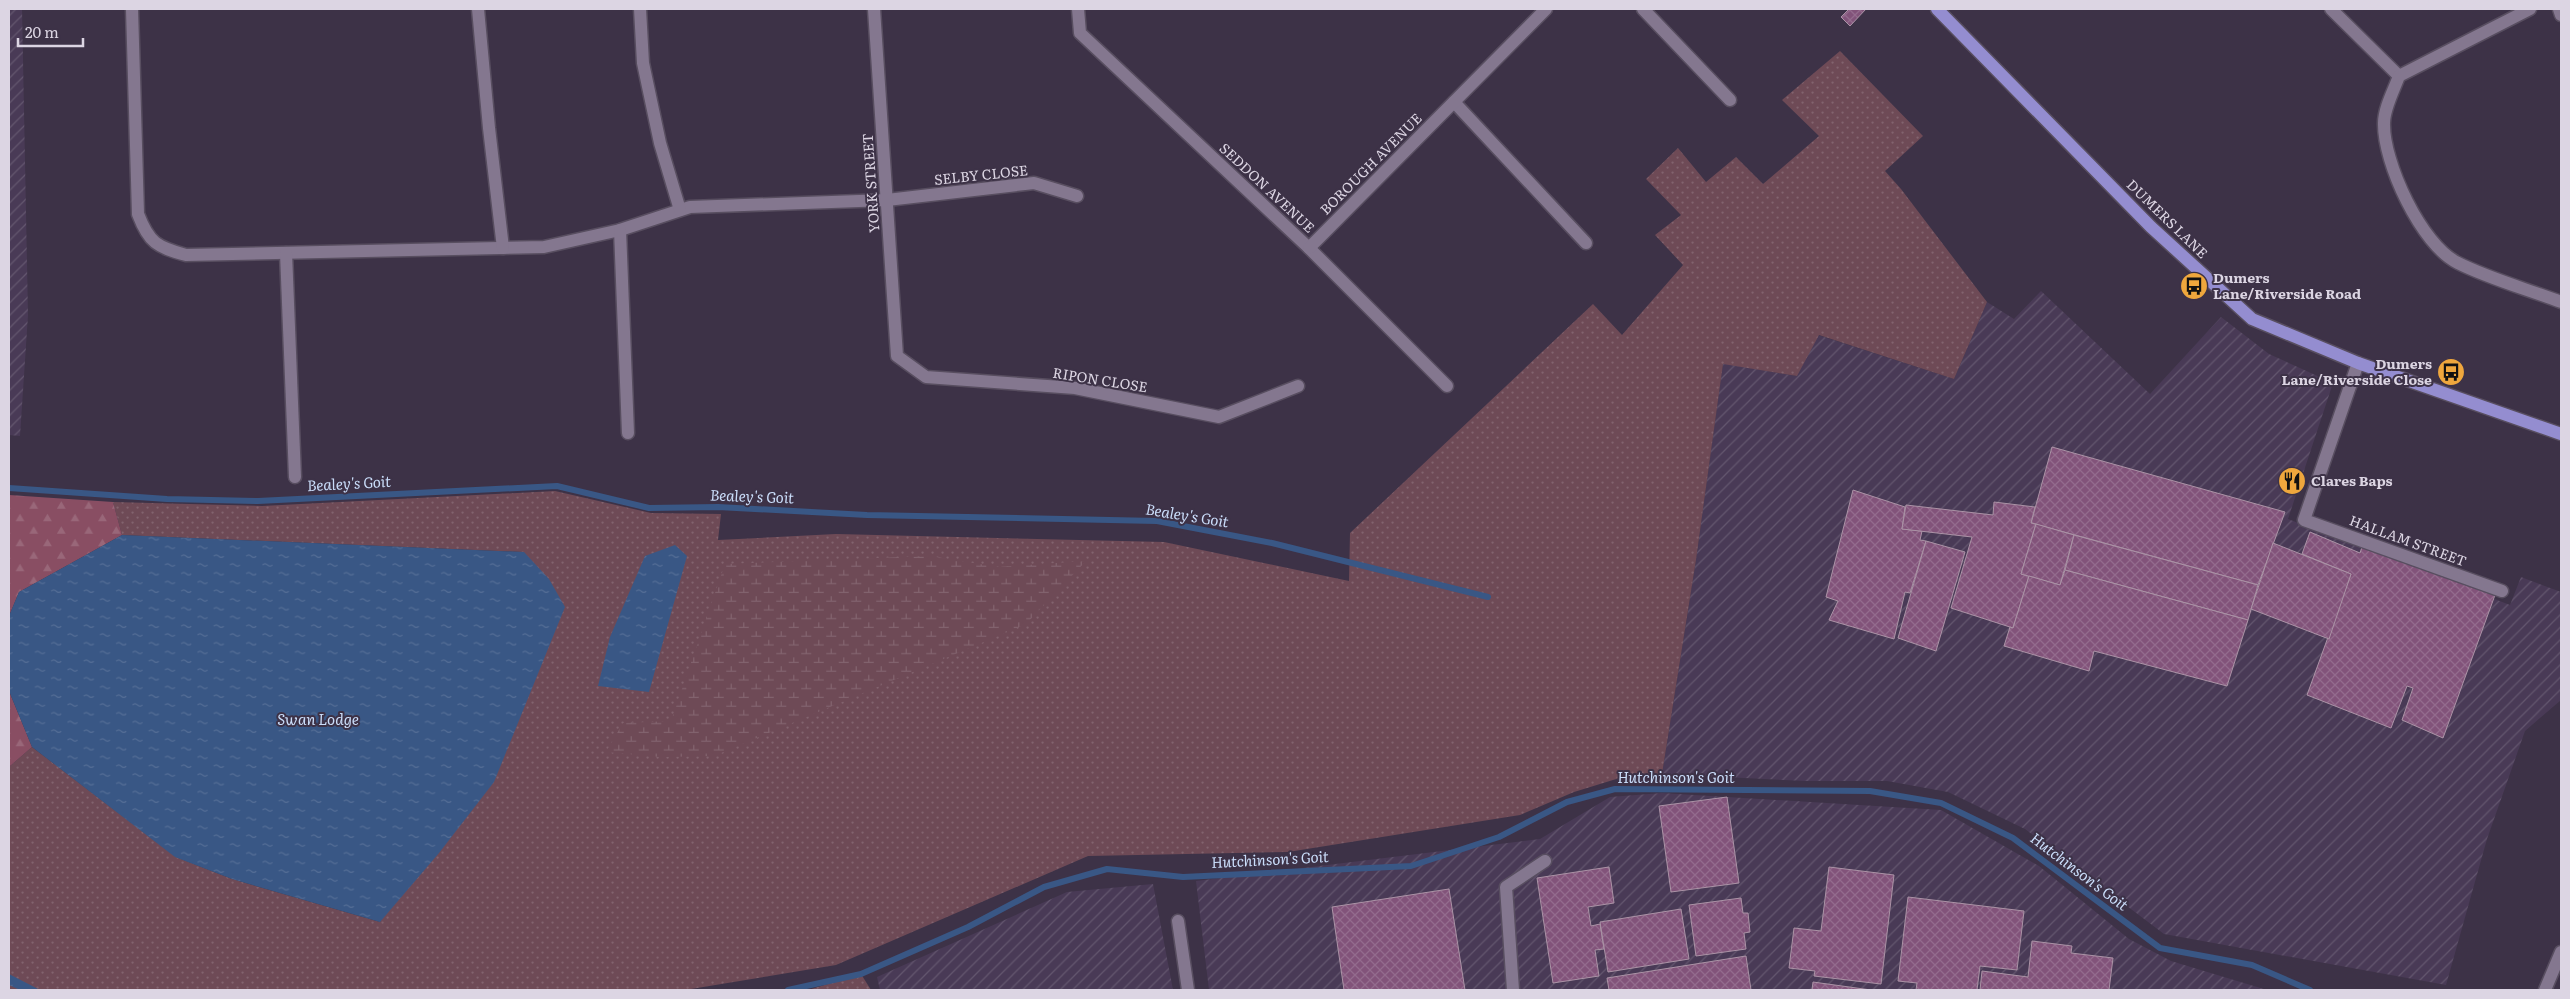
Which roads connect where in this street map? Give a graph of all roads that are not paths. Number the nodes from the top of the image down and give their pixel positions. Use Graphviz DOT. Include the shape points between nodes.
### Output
graph roads {
  1 [pos="132,9"];
  2 [pos="478,9"];
  3 [pos="640,9"];
  4 [pos="874,9"];
  5 [pos="1078,9"];
  6 [pos="1546,9"];
  7 [pos="1643,9"];
  8 [pos="1937,9"];
  9 [pos="2331,9"];
  10 [pos="2530,9"];
  11 [pos="2559,9"];
  12 [pos="2561,15"];
  13 [pos="2399,76"];
  14 [pos="1730,100"];
  15 [pos="1454,102"];
  16 [pos="1077,196"];
  17 [pos="887,200"];
  18 [pos="680,210"];
  19 [pos="620,230"];
  20 [pos="1586,243"];
  21 [pos="503,248"];
  22 [pos="1309,248"];
  23 [pos="286,253"];
  24 [pos="2561,302"];
  25 [pos="897,356"];
  26 [pos="2358,364"];
  27 [pos="1298,386"];
  28 [pos="1447,386"];
  29 [pos="628,433"];
  30 [pos="2561,434"];
  31 [pos="295,477"];
  32 [pos="2502,591"];
  33 [pos="1545,861"];
  34 [pos="1178,921"];
  35 [pos="2561,952"];
  36 [pos="1188,990"];
  37 [pos="1513,990"];
  38 [pos="2545,990"];
  1 -- 23 [label="street, SELBY CLOSE" via="138,214 147,236 163,249 186,255"];
  2 -- 21 [label="street"];
  3 -- 18 [label="street" via="645,72 660,143"];
  4 -- 17 [label="street, YORK STREET"];
  5 -- 22 [label="street, SEDDON AVENUE" via="1080,33"];
  6 -- 15 [label="street, BOROUGH AVENUE"];
  7 -- 14 [label="street"];
  8 -- 26 [label="main road, DUMERS LANE" via="2151,227 2252,319"];
  9 -- 13 [label="street"];
  10 -- 13 [label="street"];
  11 -- 12 [label="street"];
  13 -- 24 [label="street" via="2384,121 2385,148 2416,219 2434,245 2456,263"];
  15 -- 20 [label="street"];
  15 -- 22 [label="street, BOROUGH AVENUE"];
  16 -- 17 [label="street, SELBY CLOSE" via="1034,183"];
  17 -- 18 [label="street, SELBY CLOSE" via="690,207"];
  17 -- 25 [label="street, YORK STREET"];
  18 -- 19 [label="street, SELBY CLOSE"];
  19 -- 21 [label="street, SELBY CLOSE" via="544,247"];
  19 -- 29 [label="street"];
  21 -- 23 [label="street, SELBY CLOSE"];
  22 -- 28 [label="street, SEDDON AVENUE"];
  23 -- 31 [label="street"];
  25 -- 27 [label="street, RIPON CLOSE" via="926,377 1075,388 1219,417"];
  26 -- 30 [label="main road, DUMERS LANE"];
  26 -- 32 [label="street, HALLAM STREET" via="2304,520"];
  33 -- 37 [label="street" via="1506,887"];
  34 -- 36 [label="street"];
  35 -- 38 [label="street"];
}
